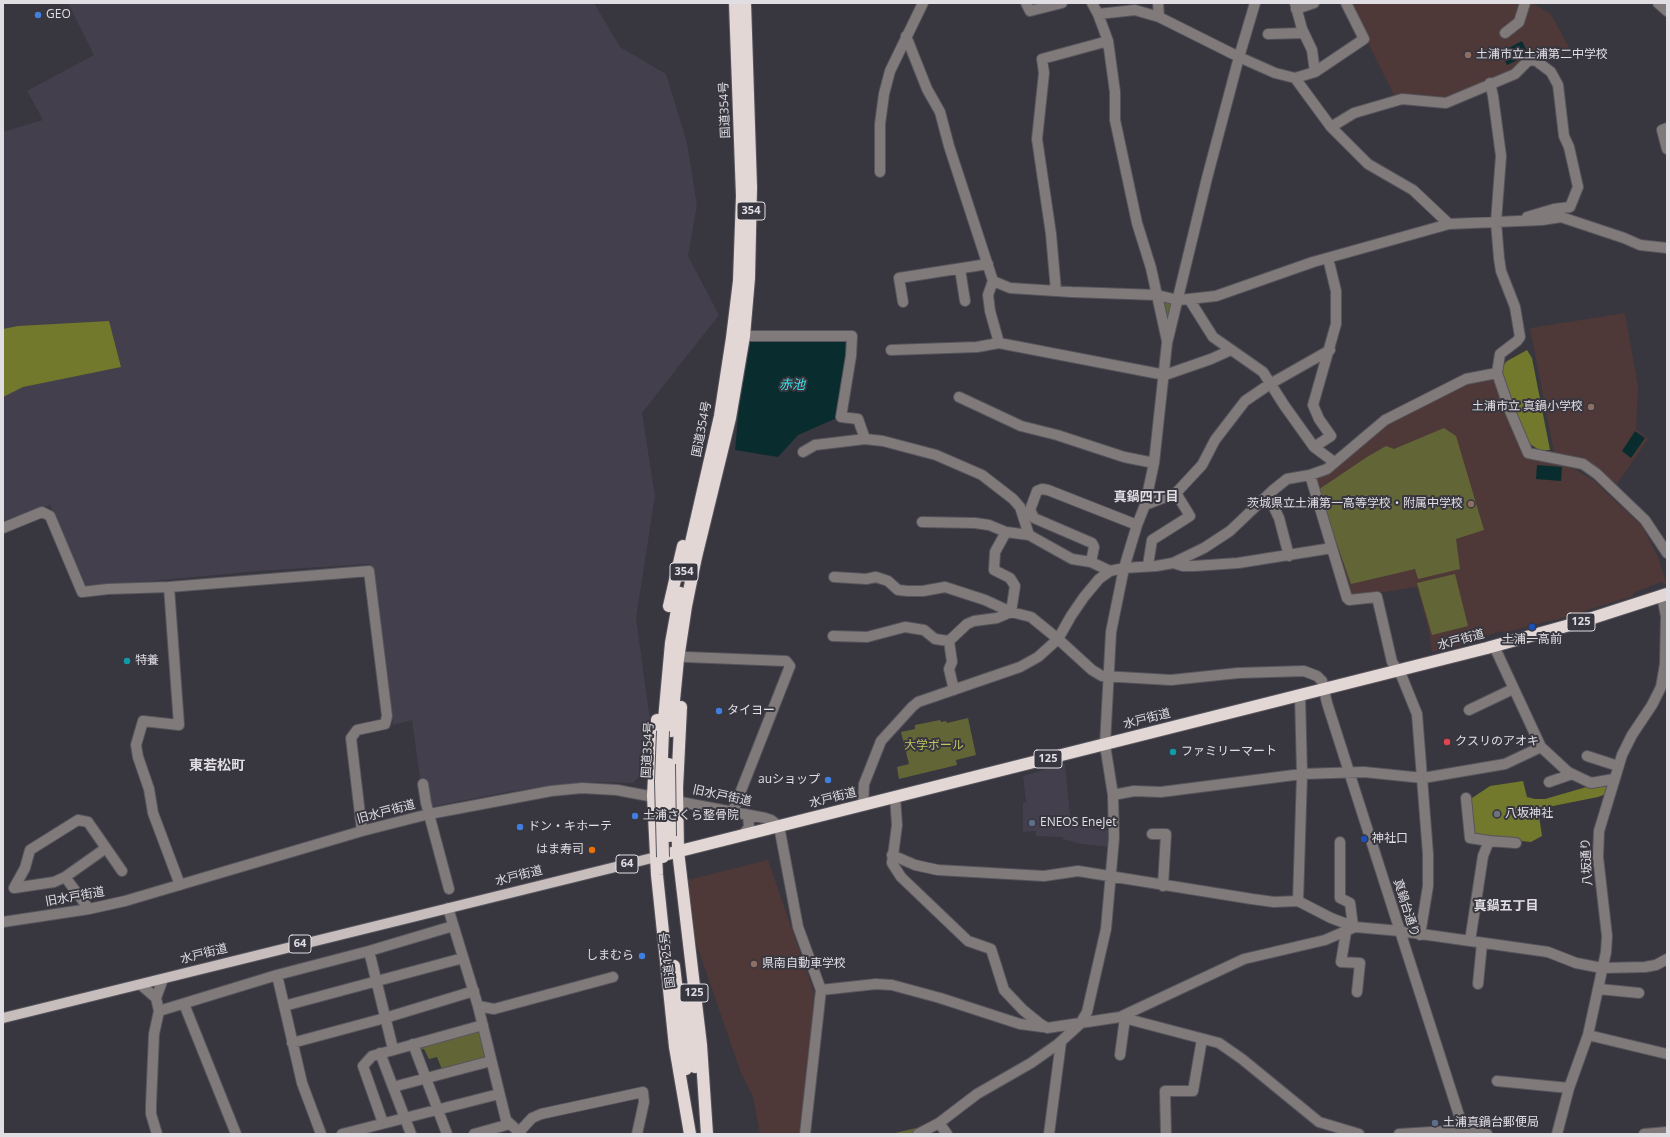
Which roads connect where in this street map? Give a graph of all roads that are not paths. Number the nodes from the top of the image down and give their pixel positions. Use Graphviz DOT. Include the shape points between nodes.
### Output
graph roads {
  1 [pos="735,3"];
  2 [pos="745,3"];
  3 [pos="923,3"];
  4 [pos="1026,3"];
  5 [pos="1062,3"];
  6 [pos="1092,3"];
  7 [pos="1158,3"];
  8 [pos="1255,3"];
  9 [pos="1314,3"];
  10 [pos="1346,3"];
  11 [pos="1525,3"];
  12 [pos="1296,6"];
  13 [pos="1098,14"];
  14 [pos="1159,17"];
  15 [pos="1304,33"];
  16 [pos="1505,33"];
  17 [pos="1268,34"];
  18 [pos="906,36"];
  19 [pos="1108,41"];
  20 [pos="1239,57"];
  21 [pos="1315,72"];
  22 [pos="1295,78"];
  23 [pos="1490,83"];
  24 [pos="1331,127"];
  25 [pos="1667,128"];
  26 [pos="1667,149"];
  27 [pos="880,172"];
  28 [pos="1525,220"];
  29 [pos="1496,222"];
  30 [pos="1449,224"];
  31 [pos="1667,248"];
  32 [pos="1328,258"];
  33 [pos="988,264"];
  34 [pos="960,270"];
  35 [pos="993,280"];
  36 [pos="1056,291"];
  37 [pos="1157,294"];
  38 [pos="1184,300"];
  39 [pos="965,301"];
  40 [pos="903,302"];
  41 [pos="744,336"];
  42 [pos="1167,343"];
  43 [pos="999,344"];
  44 [pos="891,350"];
  45 [pos="1231,350"];
  46 [pos="1330,350"];
  47 [pos="1165,374"];
  48 [pos="1497,374"];
  49 [pos="1270,384"];
  50 [pos="959,398"];
  51 [pos="725,417"];
  52 [pos="865,439"];
  53 [pos="1314,447"];
  54 [pos="803,452"];
  55 [pos="1334,462"];
  56 [pos="1154,463"];
  57 [pos="1310,475"];
  58 [pos="1176,493"];
  59 [pos="1268,495"];
  60 [pos="1145,505"];
  61 [pos="922,522"];
  62 [pos="1137,525"];
  63 [pos="3,528"];
  64 [pos="1006,532"];
  65 [pos="1029,535"];
  66 [pos="1332,548"];
  67 [pos="1667,553"];
  68 [pos="1289,556"];
  69 [pos="1090,562"];
  70 [pos="1173,563"];
  71 [pos="1148,565"];
  72 [pos="1124,568"];
  73 [pos="1110,571"];
  74 [pos="834,577"];
  75 [pos="169,588"];
  76 [pos="1664,595"];
  77 [pos="1011,612"];
  78 [pos="833,636"];
  79 [pos="1058,639"];
  80 [pos="948,641"];
  81 [pos="1494,646"];
  82 [pos="686,657"];
  83 [pos="1397,672"];
  84 [pos="1109,676"];
  85 [pos="1513,689"];
  86 [pos="954,690"];
  87 [pos="1325,690"];
  88 [pos="1300,695"];
  89 [pos="1469,710"];
  90 [pos="1105,744"];
  91 [pos="1541,747"];
  92 [pos="1587,756"];
  93 [pos="1618,766"];
  94 [pos="1350,773"];
  95 [pos="1302,774"];
  96 [pos="1572,774"];
  97 [pos="1423,778"];
  98 [pos="1614,779"];
  99 [pos="1549,782"];
  100 [pos="423,784"];
  101 [pos="653,796"];
  102 [pos="1113,796"];
  103 [pos="895,797"];
  104 [pos="1466,798"];
  105 [pos="677,800"];
  106 [pos="863,805"];
  107 [pos="732,812"];
  108 [pos="429,814"];
  109 [pos="748,815"];
  110 [pos="779,826"];
  111 [pos="362,831"];
  112 [pos="1152,834"];
  113 [pos="742,835"];
  114 [pos="1489,841"];
  115 [pos="1340,842"];
  116 [pos="1516,843"];
  117 [pos="106,848"];
  118 [pos="667,855"];
  119 [pos="892,855"];
  120 [pos="122,871"];
  121 [pos="1111,875"];
  122 [pos="65,877"];
  123 [pos="180,885"];
  124 [pos="1163,886"];
  125 [pos="449,889"];
  126 [pos="1298,901"];
  127 [pos="448,908"];
  128 [pos="89,909"];
  129 [pos="3,922"];
  130 [pos="673,923"];
  131 [pos="453,926"];
  132 [pos="1351,928"];
  133 [pos="1400,931"];
  134 [pos="1420,935"];
  135 [pos="1470,941"];
  136 [pos="1482,943"];
  137 [pos="369,951"];
  138 [pos="463,958"];
  139 [pos="1667,959"];
  140 [pos="1602,968"];
  141 [pos="277,975"];
  142 [pos="613,977"];
  143 [pos="163,979"];
  144 [pos="376,982"];
  145 [pos="1478,984"];
  146 [pos="141,985"];
  147 [pos="1599,989"];
  148 [pos="821,990"];
  149 [pos="474,991"];
  150 [pos="1357,992"];
  151 [pos="1639,992"];
  152 [pos="156,998"];
  153 [pos="184,1004"];
  154 [pos="284,1006"];
  155 [pos="478,1006"];
  156 [pos="159,1011"];
  157 [pos="1122,1017"];
  158 [pos="3,1018"];
  159 [pos="385,1018"];
  160 [pos="1080,1024"];
  161 [pos="483,1025"];
  162 [pos="1047,1028"];
  163 [pos="1588,1036"];
  164 [pos="1202,1039"];
  165 [pos="1060,1042"];
  166 [pos="292,1043"];
  167 [pos="413,1044"];
  168 [pos="393,1049"];
  169 [pos="380,1053"];
  170 [pos="1667,1054"];
  171 [pos="1120,1055"];
  172 [pos="492,1061"];
  173 [pos="426,1078"];
  174 [pos="1498,1081"];
  175 [pos="393,1087"];
  176 [pos="1569,1088"];
  177 [pos="499,1094"];
  178 [pos="438,1110"];
  179 [pos="404,1118"];
  180 [pos="939,1123"];
  181 [pos="383,1124"];
  182 [pos="510,1124"];
  183 [pos="1667,1132"];
  184 [pos="520,1133"];
  185 [pos="1464,1133"];
  186 [pos="157,1134"];
  187 [pos="236,1134"];
  188 [pos="321,1134"];
  189 [pos="342,1134"];
  190 [pos="411,1134"];
  191 [pos="447,1134"];
  192 [pos="474,1134"];
  193 [pos="637,1134"];
  194 [pos="690,1134"];
  195 [pos="693,1134"];
  196 [pos="703,1134"];
  197 [pos="706,1134"];
  198 [pos="805,1134"];
  199 [pos="918,1134"];
  200 [pos="947,1134"];
  201 [pos="1049,1134"];
  202 [pos="1166,1134"];
  203 [pos="1359,1134"];
  204 [pos="1399,1134"];
  205 [pos="1487,1134"];
  206 [pos="1557,1134"];
  207 [pos="1644,1134"];
  1 -- 51 [label="highway, 国道354号 / 354" via="742,196 741,238"];
  2 -- 41 [label="highway, 国道354号 / 354" via="751,195 749,278"];
  3 -- 18 [label="street"];
  4 -- 5 [label="street" via="1030,11"];
  6 -- 13 [label="street"];
  7 -- 14 [label="street"];
  8 -- 20 [label="street"];
  9 -- 12 [label="street"];
  10 -- 21 [label="street" via="1364,39"];
  11 -- 16 [label="street" via="1519,22"];
  12 -- 15 [label="street"];
  13 -- 14 [label="street" via="1135,10"];
  13 -- 19 [label="street"];
  14 -- 20 [label="street"];
  15 -- 17 [label="street"];
  15 -- 21 [label="street" via="1312,50"];
  18 -- 27 [label="street" via="890,71 884,94 880,124"];
  18 -- 33 [label="street" via="940,112"];
  19 -- 36 [label="street" via="1042,59 1044,73 1037,139 1051,234"];
  19 -- 37 [label="street" via="1117,127 1137,223"];
  20 -- 22 [label="street" via="1275,73"];
  20 -- 38 [label="street" via="1207,178"];
  21 -- 22 [label="street"];
  22 -- 24 [label="street"];
  23 -- 24 [label="street" via="1446,103 1402,99 1354,113"];
  23 -- 28 [label="street" via="1515,74 1528,61 1535,60 1551,72 1558,85 1564,136 1578,187 1570,208 1554,209 1527,217"];
  23 -- 29 [label="street" via="1500,156"];
  24 -- 30 [label="street" via="1368,164 1413,190"];
  25 -- 26 [label="street" via="1662,130"];
  28 -- 29 [label="street"];
  28 -- 31 [label="street" via="1561,217 1640,246"];
  29 -- 30 [label="street"];
  29 -- 48 [label="street" via="1500,271 1515,307 1520,337 1500,354"];
  30 -- 32 [label="street"];
  32 -- 38 [label="street" via="1216,296"];
  32 -- 46 [label="street" via="1336,291 1336,324"];
  33 -- 34 [label="street"];
  33 -- 35 [label="street"];
  34 -- 39 [label="street"];
  34 -- 40 [label="street" via="899,278"];
  35 -- 36 [label="street" via="1010,288"];
  35 -- 43 [label="street" via="988,295 989,306"];
  36 -- 37 [label="street"];
  37 -- 38 [label="street"];
  37 -- 42 [label="street"];
  38 -- 42 [label="street"];
  38 -- 45 [label="street" via="1213,337"];
  41 -- 51 [label="highway, 国道354号 / 354"];
  41 -- 52 [label="street" via="852,336 841,417 858,419"];
  42 -- 47 [label="street"];
  43 -- 44 [label="street"];
  43 -- 47 [label="street"];
  45 -- 47 [label="street"];
  45 -- 49 [label="street" via="1263,372"];
  46 -- 49 [label="street"];
  46 -- 53 [label="street" via="1313,405 1331,436"];
  47 -- 56 [label="street"];
  48 -- 55 [label="street" via="1466,379 1384,420"];
  48 -- 67 [label="street" via="1528,453 1584,464 1645,520"];
  49 -- 53 [label="street"];
  49 -- 58 [label="street" via="1245,401 1215,440 1202,466"];
  50 -- 56 [label="street" via="1021,426 1124,457"];
  51 -- 82 [label="highway" via="723,478 703,558"];
  51 -- 101 [label="highway" via="700,480 668,611 659,683"];
  51 -- 118 [label="highway, 国道354号 / 354, bridge" via="676,611 668,671 667,731 661,788"];
  52 -- 54 [label="street" via="815,445"];
  52 -- 65 [label="street" via="883,441 936,455 982,475 1020,507"];
  53 -- 55 [label="street"];
  55 -- 57 [label="street" via="1326,469"];
  56 -- 60 [label="street"];
  57 -- 59 [label="street" via="1287,480"];
  57 -- 66 [label="street"];
  58 -- 60 [label="street"];
  58 -- 71 [label="street" via="1190,516 1152,540"];
  59 -- 68 [label="street" via="1279,518"];
  59 -- 70 [label="street" via="1230,531 1204,548"];
  60 -- 62 [label="street"];
  61 -- 64 [label="street" via="975,523"];
  62 -- 69 [label="street" via="1048,490 1042,489 1037,492 1030,510 1034,518 1092,543 1094,548"];
  62 -- 72 [label="street"];
  63 -- 75 [label="street" via="42,512 50,516 82,592"];
  64 -- 65 [label="street"];
  64 -- 77 [label="street" via="996,552 994,570 1010,578 1015,586"];
  65 -- 69 [label="street" via="1072,559"];
  66 -- 68 [label="street"];
  66 -- 83 [label="street" via="1347,598 1350,600 1377,597 1392,662"];
  68 -- 70 [label="street" via="1194,566"];
  69 -- 73 [label="street"];
  70 -- 71 [label="street"];
  71 -- 72 [label="street"];
  72 -- 73 [label="street"];
  72 -- 84 [label="street" via="1111,632"];
  73 -- 79 [label="street" via="1099,579 1084,597"];
  74 -- 77 [label="street, 真鍋台通り" via="876,577 888,581 898,590 908,591 945,587 985,600"];
  75 -- 111 [label="street" via="369,572 387,716 385,724 357,730 351,738"];
  75 -- 123 [label="street" via="179,726 143,721 136,745 150,789 153,813"];
  76 -- 81 [label="highway, 水戸街道 / 125"];
  76 -- 93 [label="street, 八坂通り" via="1665,664 1661,687 1649,712 1628,743"];
  77 -- 79 [label="street, 真鍋台通り" via="1031,617"];
  77 -- 80 [label="street" via="997,618 967,624"];
  78 -- 80 [label="street" via="867,637 905,627 924,630 935,639"];
  79 -- 84 [label="street, 真鍋台通り" via="1092,670 1102,676"];
  79 -- 86 [label="street" via="1038,657 1020,667"];
  80 -- 86 [label="street" via="952,662 949,670"];
  81 -- 83 [label="highway, 水戸街道 / 125"];
  81 -- 85 [label="street"];
  82 -- 105 [label="highway"];
  82 -- 107 [label="street" via="786,661 790,666"];
  83 -- 87 [label="highway, 水戸街道 / 125"];
  83 -- 97 [label="street" via="1402,677 1417,714"];
  84 -- 87 [label="street, 真鍋台通り" via="1171,680 1238,673 1304,671 1317,676"];
  84 -- 90 [label="street"];
  85 -- 89 [label="street"];
  85 -- 91 [label="street"];
  86 -- 106 [label="street" via="918,702 884,736 864,784"];
  87 -- 88 [label="highway, 水戸街道 / 125"];
  87 -- 94 [label="street, 真鍋台通り"];
  88 -- 90 [label="highway, 水戸街道 / 125"];
  88 -- 95 [label="street"];
  90 -- 102 [label="street"];
  90 -- 103 [label="highway, 水戸街道 / 125"];
  91 -- 96 [label="street"];
  91 -- 97 [label="street" via="1505,764"];
  92 -- 93 [label="street"];
  93 -- 98 [label="street, 八坂通り"];
  94 -- 95 [label="street"];
  94 -- 97 [label="street"];
  94 -- 133 [label="street, 真鍋台通り"];
  95 -- 102 [label="street" via="1161,792 1134,791"];
  95 -- 126 [label="street"];
  96 -- 98 [label="street" via="1591,783"];
  96 -- 99 [label="street"];
  97 -- 134 [label="street" via="1428,886"];
  98 -- 140 [label="street, 八坂通り" via="1598,831 1598,857 1607,936"];
  100 -- 108 [label="street"];
  101 -- 105 [label="street, 旧水戸街道"];
  101 -- 108 [label="street, 旧水戸街道" via="582,788 551,791"];
  101 -- 118 [label="highway"];
  102 -- 121 [label="street" via="1114,838"];
  103 -- 106 [label="highway, 水戸街道 / 125"];
  103 -- 119 [label="street" via="897,825"];
  104 -- 114 [label="street" via="1470,838"];
  105 -- 107 [label="street, 旧水戸街道"];
  105 -- 118 [label="highway"];
  106 -- 110 [label="highway, 水戸街道 / 125"];
  107 -- 109 [label="street, 旧水戸街道"];
  108 -- 111 [label="street, 旧水戸街道"];
  108 -- 125 [label="street"];
  109 -- 110 [label="street, 旧水戸街道" via="771,820"];
  109 -- 113 [label="street" via="749,827"];
  110 -- 113 [label="highway, 水戸街道 / 125"];
  110 -- 148 [label="street" via="798,927"];
  111 -- 123 [label="street, 旧水戸街道"];
  112 -- 124 [label="street" via="1166,834"];
  113 -- 118 [label="highway, 水戸街道 / 125"];
  114 -- 116 [label="street"];
  114 -- 135 [label="street" via="1483,856"];
  115 -- 132 [label="street" via="1340,898 1350,903"];
  117 -- 120 [label="street"];
  117 -- 122 [label="street"];
  117 -- 122 [label="street" via="88,822 78,820 30,850 25,868 14,888 54,882"];
  118 -- 127 [label="main road, 水戸街道 / 64"];
  118 -- 130 [label="highway, 国道125号 / 125"];
  118 -- 194 [label="highway, 125" via="662,931 675,1048"];
  118 -- 197 [label="highway, 125" via="701,1045"];
  119 -- 121 [label="street" via="915,865 945,871 1044,876 1078,871"];
  119 -- 162 [label="street" via="892,863 901,877 968,941 991,949 1004,990 1022,1010"];
  121 -- 124 [label="street"];
  121 -- 160 [label="street" via="1106,929 1098,971 1087,1012"];
  122 -- 128 [label="street"];
  123 -- 128 [label="street, 旧水戸街道"];
  124 -- 126 [label="street" via="1274,902"];
  126 -- 132 [label="street"];
  127 -- 131 [label="street"];
  127 -- 143 [label="main road, 水戸街道 / 64"];
  128 -- 129 [label="street, 旧水戸街道"];
  130 -- 195 [label="highway, 国道125号 / 125"];
  130 -- 196 [label="highway, 国道125号 / 125"];
  131 -- 137 [label="street"];
  131 -- 138 [label="street"];
  132 -- 133 [label="street"];
  132 -- 150 [label="street" via="1341,962 1360,963"];
  132 -- 157 [label="street" via="1325,940 1244,959"];
  133 -- 134 [label="street"];
  133 -- 185 [label="street, 真鍋台通り"];
  134 -- 135 [label="street"];
  135 -- 136 [label="street"];
  136 -- 140 [label="street" via="1548,952 1576,963"];
  136 -- 145 [label="street"];
  137 -- 141 [label="street"];
  137 -- 144 [label="street"];
  138 -- 144 [label="street"];
  138 -- 149 [label="street"];
  139 -- 140 [label="street" via="1645,967"];
  140 -- 147 [label="street, 八坂通り"];
  141 -- 153 [label="street"];
  141 -- 154 [label="street"];
  142 -- 155 [label="street" via="494,1009"];
  143 -- 146 [label="main road, 水戸街道 / 64"];
  143 -- 152 [label="street"];
  144 -- 154 [label="street"];
  144 -- 159 [label="street"];
  146 -- 152 [label="street"];
  146 -- 158 [label="main road, 水戸街道 / 64"];
  147 -- 151 [label="street"];
  147 -- 163 [label="street, 八坂通り"];
  148 -- 162 [label="street" via="876,984 892,985 1020,1024"];
  148 -- 198 [label="street"];
  149 -- 155 [label="street"];
  149 -- 159 [label="street"];
  152 -- 156 [label="street"];
  153 -- 156 [label="street"];
  153 -- 187 [label="street"];
  154 -- 166 [label="street"];
  155 -- 161 [label="street"];
  156 -- 186 [label="street" via="154,1034 151,1105"];
  157 -- 160 [label="street"];
  157 -- 164 [label="street"];
  157 -- 171 [label="street"];
  159 -- 166 [label="street"];
  159 -- 168 [label="street"];
  160 -- 162 [label="street"];
  160 -- 165 [label="street"];
  161 -- 167 [label="street"];
  161 -- 172 [label="street"];
  163 -- 170 [label="street"];
  163 -- 176 [label="street, 八坂通り"];
  164 -- 202 [label="street" via="1193,1091 1165,1091"];
  164 -- 203 [label="street" via="1218,1043 1242,1059 1319,1122"];
  165 -- 180 [label="street" via="1031,1063 977,1094"];
  165 -- 201 [label="street"];
  166 -- 188 [label="street" via="302,1083"];
  167 -- 168 [label="street"];
  167 -- 173 [label="street"];
  168 -- 169 [label="street"];
  169 -- 175 [label="street"];
  169 -- 181 [label="street" via="372,1056 363,1066"];
  172 -- 173 [label="street"];
  172 -- 177 [label="street"];
  173 -- 175 [label="street"];
  173 -- 178 [label="street"];
  174 -- 176 [label="street"];
  175 -- 179 [label="street"];
  176 -- 206 [label="street, 八坂通り"];
  177 -- 178 [label="street"];
  177 -- 182 [label="street" via="506,1120"];
  178 -- 179 [label="street"];
  178 -- 191 [label="street"];
  179 -- 181 [label="street"];
  179 -- 190 [label="street"];
  180 -- 199 [label="street"];
  180 -- 200 [label="street"];
  181 -- 189 [label="street"];
  182 -- 184 [label="street"];
  182 -- 192 [label="street"];
  183 -- 207 [label="street"];
  184 -- 193 [label="street" via="532,1118 541,1114 643,1092 644,1102"];
  185 -- 204 [label="street"];
  185 -- 205 [label="street"];
}
